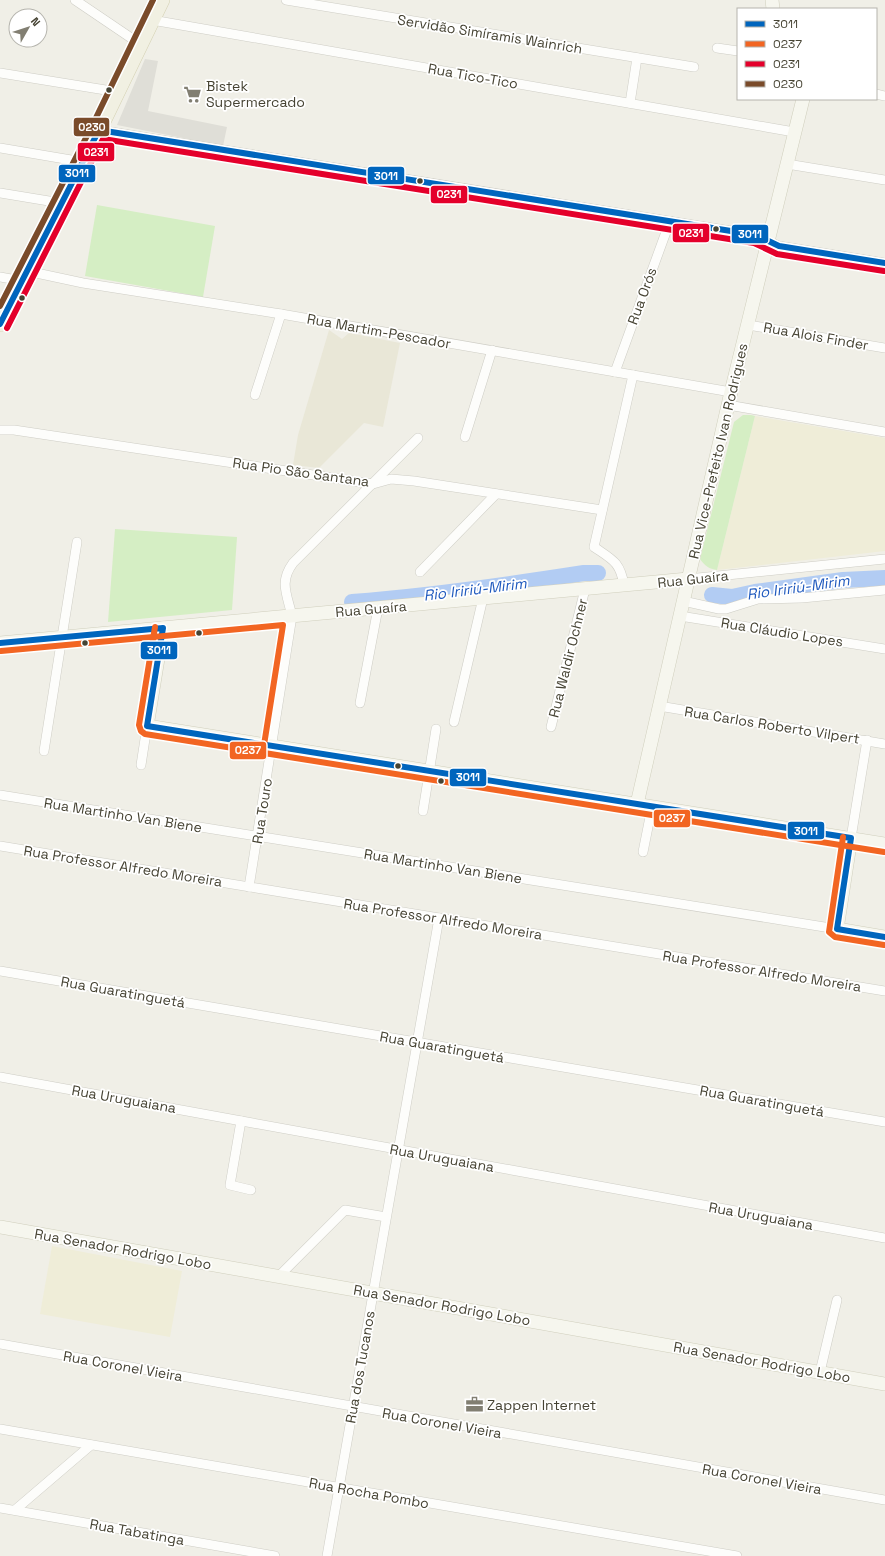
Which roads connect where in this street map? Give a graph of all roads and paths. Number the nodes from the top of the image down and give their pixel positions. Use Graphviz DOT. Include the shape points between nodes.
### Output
graph roads {
  1 [pos="76,0"];
  2 [pos="162,0"];
  3 [pos="286,0"];
  4 [pos="152,20"];
  5 [pos="140,44"];
  6 [pos="717,48"];
  7 [pos="737,51"];
  8 [pos="637,58"];
  9 [pos="694,67"];
  10 [pos="0,73"];
  11 [pos="118,92"];
  12 [pos="803,100"];
  13 [pos="630,103"];
  14 [pos="99,130"];
  15 [pos="794,132"];
  16 [pos="0,148"];
  17 [pos="82,162"];
  18 [pos="787,164"];
  19 [pos="885,180"];
  20 [pos="0,193"];
  21 [pos="61,203"];
  22 [pos="670,221"];
  23 [pos="768,241"];
  24 [pos="885,263"];
  25 [pos="25,276"];
  26 [pos="0,277"];
  27 [pos="281,314"];
  28 [pos="0,324"];
  29 [pos="748,325"];
  30 [pos="885,348"];
  31 [pos="492,350"];
  32 [pos="615,372"];
  33 [pos="632,375"];
  34 [pos="731,392"];
  35 [pos="255,395"];
  36 [pos="728,405"];
  37 [pos="0,430"];
  38 [pos="885,432"];
  39 [pos="465,437"];
  40 [pos="418,438"];
  41 [pos="373,484"];
  42 [pos="496,494"];
  43 [pos="602,510"];
  44 [pos="78,542"];
  45 [pos="885,559"];
  46 [pos="420,572"];
  47 [pos="688,579"];
  48 [pos="624,585"];
  49 [pos="585,589"];
  50 [pos="885,590"];
  51 [pos="484,598"];
  52 [pos="683,601"];
  53 [pos="378,608"];
  54 [pos="292,616"];
  55 [pos="680,616"];
  56 [pos="163,628"];
  57 [pos="62,638"];
  58 [pos="0,643"];
  59 [pos="885,649"];
  60 [pos="360,703"];
  61 [pos="659,706"];
  62 [pos="454,722"];
  63 [pos="147,726"];
  64 [pos="551,726"];
  65 [pos="436,729"];
  66 [pos="866,740"];
  67 [pos="885,744"];
  68 [pos="272,746"];
  69 [pos="44,751"];
  70 [pos="141,765"];
  71 [pos="429,771"];
  72 [pos="0,795"];
  73 [pos="636,804"];
  74 [pos="652,807"];
  75 [pos="423,811"];
  76 [pos="258,836"];
  77 [pos="852,838"];
  78 [pos="885,844"];
  79 [pos="0,846"];
  80 [pos="643,852"];
  81 [pos="249,887"];
  82 [pos="439,918"];
  83 [pos="837,929"];
  84 [pos="885,937"];
  85 [pos="0,971"];
  86 [pos="885,991"];
  87 [pos="417,1042"];
  88 [pos="0,1077"];
  89 [pos="241,1121"];
  90 [pos="885,1122"];
  91 [pos="398,1150"];
  92 [pos="251,1190"];
  93 [pos="386,1217"];
  94 [pos="0,1227"];
  95 [pos="885,1238"];
  96 [pos="279,1276"];
  97 [pos="373,1293"];
  98 [pos="837,1300"];
  99 [pos="0,1344"];
  100 [pos="820,1372"];
  101 [pos="885,1384"];
  102 [pos="353,1407"];
  103 [pos="0,1429"];
  104 [pos="91,1445"];
  105 [pos="339,1487"];
  106 [pos="885,1500"];
  107 [pos="0,1508"];
  108 [pos="15,1510"];
  109 [pos="274,1556"];
  110 [pos="327,1556"];
  111 [pos="738,1556"];
  1 -- 5 [label="street"];
  2 -- 4 [label="main road"];
  3 -- 8 [label="street, Servidão Simíramis Wainrich"];
  4 -- 5 [label="main road"];
  4 -- 13 [label="street, Rua Tico-Tico"];
  5 -- 11 [label="main road"];
  6 -- 7 [label="street"];
  8 -- 9 [label="street, Servidão Simíramis Wainrich"];
  8 -- 13 [label="street"];
  10 -- 11 [label="street"];
  11 -- 14 [label="main road"];
  12 -- 15 [label="street, Rua Vice-Prefeito Ivan Rodrigues"];
  13 -- 15 [label="street, Rua Tico-Tico"];
  14 -- 17 [label="main road"];
  14 -- 22 [label="street"];
  15 -- 18 [label="street, Rua Vice-Prefeito Ivan Rodrigues"];
  16 -- 17 [label="street"];
  17 -- 21 [label="main road"];
  18 -- 19 [label="street"];
  18 -- 23 [label="street, Rua Vice-Prefeito Ivan Rodrigues"];
  20 -- 21 [label="street"];
  21 -- 25 [label="main road"];
  22 -- 23 [label="street" via="756,235"];
  22 -- 32 [label="street, Rua Orós"];
  23 -- 24 [label="street" via="780,246"];
  23 -- 29 [label="street, Rua Vice-Prefeito Ivan Rodrigues"];
  25 -- 26 [label="street, Rua Martim-Pescador"];
  25 -- 27 [label="street, Rua Martim-Pescador"];
  25 -- 28 [label="main road"];
  27 -- 31 [label="street, Rua Martim-Pescador"];
  27 -- 35 [label="street"];
  29 -- 30 [label="street, Rua Alois Finder"];
  29 -- 34 [label="street, Rua Vice-Prefeito Ivan Rodrigues"];
  31 -- 32 [label="street, Rua Martim-Pescador"];
  31 -- 39 [label="street"];
  32 -- 33 [label="street, Rua Martim-Pescador"];
  33 -- 34 [label="street, Rua Martim-Pescador"];
  33 -- 43 [label="street"];
  34 -- 36 [label="street, Rua Vice-Prefeito Ivan Rodrigues"];
  36 -- 38 [label="street"];
  36 -- 47 [label="street, Rua Vice-Prefeito Ivan Rodrigues"];
  37 -- 41 [label="street, Rua Pio São Santana" via="14,430"];
  40 -- 41 [label="street"];
  41 -- 42 [label="street, Rua Pio São Santana" via="391,479"];
  41 -- 54 [label="street" via="288,569 284,583"];
  42 -- 43 [label="street, Rua Pio São Santana"];
  42 -- 46 [label="street"];
  43 -- 48 [label="street" via="594,547 618,566 622,572"];
  44 -- 57 [label="street"];
  45 -- 47 [label="street, Rua Guaíra"];
  47 -- 48 [label="street, Rua Guaíra"];
  47 -- 52 [label="street, Rua Vice-Prefeito Ivan Rodrigues"];
  48 -- 49 [label="street, Rua Guaíra"];
  49 -- 51 [label="street, Rua Guaíra"];
  49 -- 64 [label="street, Rua Waldir Ochner"];
  50 -- 52 [label="street" via="802,598 758,599 726,609"];
  51 -- 53 [label="street, Rua Guaíra"];
  51 -- 62 [label="street"];
  52 -- 55 [label="street, Rua Vice-Prefeito Ivan Rodrigues"];
  53 -- 54 [label="street, Rua Guaíra"];
  53 -- 60 [label="street"];
  54 -- 56 [label="street, Rua Guaíra"];
  54 -- 68 [label="street, Rua Touro"];
  55 -- 59 [label="street, Rua Cláudio Lopes"];
  55 -- 61 [label="street, Rua Vice-Prefeito Ivan Rodrigues"];
  56 -- 57 [label="street, Rua Guaíra"];
  56 -- 63 [label="street"];
  57 -- 58 [label="street, Rua Guaíra"];
  57 -- 69 [label="street"];
  61 -- 66 [label="street, Rua Carlos Roberto Vilpert"];
  61 -- 73 [label="street, Rua Vice-Prefeito Ivan Rodrigues"];
  63 -- 68 [label="street"];
  63 -- 70 [label="street"];
  65 -- 71 [label="street"];
  66 -- 67 [label="street, Rua Carlos Roberto Vilpert"];
  66 -- 77 [label="street"];
  68 -- 71 [label="street"];
  68 -- 76 [label="street, Rua Touro"];
  71 -- 73 [label="street"];
  71 -- 75 [label="street"];
  72 -- 76 [label="street, Rua Martinho Van Biene"];
  73 -- 74 [label="street"];
  74 -- 77 [label="street"];
  74 -- 80 [label="street"];
  76 -- 81 [label="street, Rua Touro"];
  76 -- 83 [label="street, Rua Martinho Van Biene"];
  77 -- 78 [label="street"];
  77 -- 83 [label="street"];
  79 -- 81 [label="street, Rua Professor Alfredo Moreira"];
  81 -- 82 [label="street, Rua Professor Alfredo Moreira"];
  82 -- 86 [label="street, Rua Professor Alfredo Moreira"];
  82 -- 87 [label="street, Rua dos Tucanos"];
  83 -- 84 [label="street, Rua Martinho Van Biene"];
  85 -- 87 [label="street, Rua Guaratinguetá"];
  87 -- 90 [label="street, Rua Guaratinguetá"];
  87 -- 91 [label="street, Rua dos Tucanos"];
  88 -- 89 [label="street, Rua Uruguaiana"];
  89 -- 91 [label="street, Rua Uruguaiana"];
  89 -- 92 [label="street" via="230,1185"];
  91 -- 93 [label="street, Rua dos Tucanos"];
  91 -- 95 [label="street, Rua Uruguaiana"];
  93 -- 96 [label="street" via="344,1210"];
  93 -- 97 [label="street, Rua dos Tucanos"];
  94 -- 96 [label="street, Rua Senador Rodrigo Lobo"];
  96 -- 97 [label="street, Rua Senador Rodrigo Lobo"];
  97 -- 100 [label="street, Rua Senador Rodrigo Lobo"];
  97 -- 102 [label="street, Rua dos Tucanos"];
  98 -- 100 [label="street"];
  99 -- 102 [label="street, Rua Coronel Vieira"];
  100 -- 101 [label="street, Rua Senador Rodrigo Lobo"];
  102 -- 105 [label="street, Rua dos Tucanos"];
  102 -- 106 [label="street, Rua Coronel Vieira"];
  103 -- 104 [label="street, Rua Rocha Pombo"];
  104 -- 105 [label="street, Rua Rocha Pombo"];
  104 -- 108 [label="street"];
  105 -- 110 [label="street, Rua dos Tucanos"];
  105 -- 111 [label="street, Rua Rocha Pombo"];
  107 -- 108 [label="street, Rua Tabatinga"];
  108 -- 109 [label="street, Rua Tabatinga"];
}
